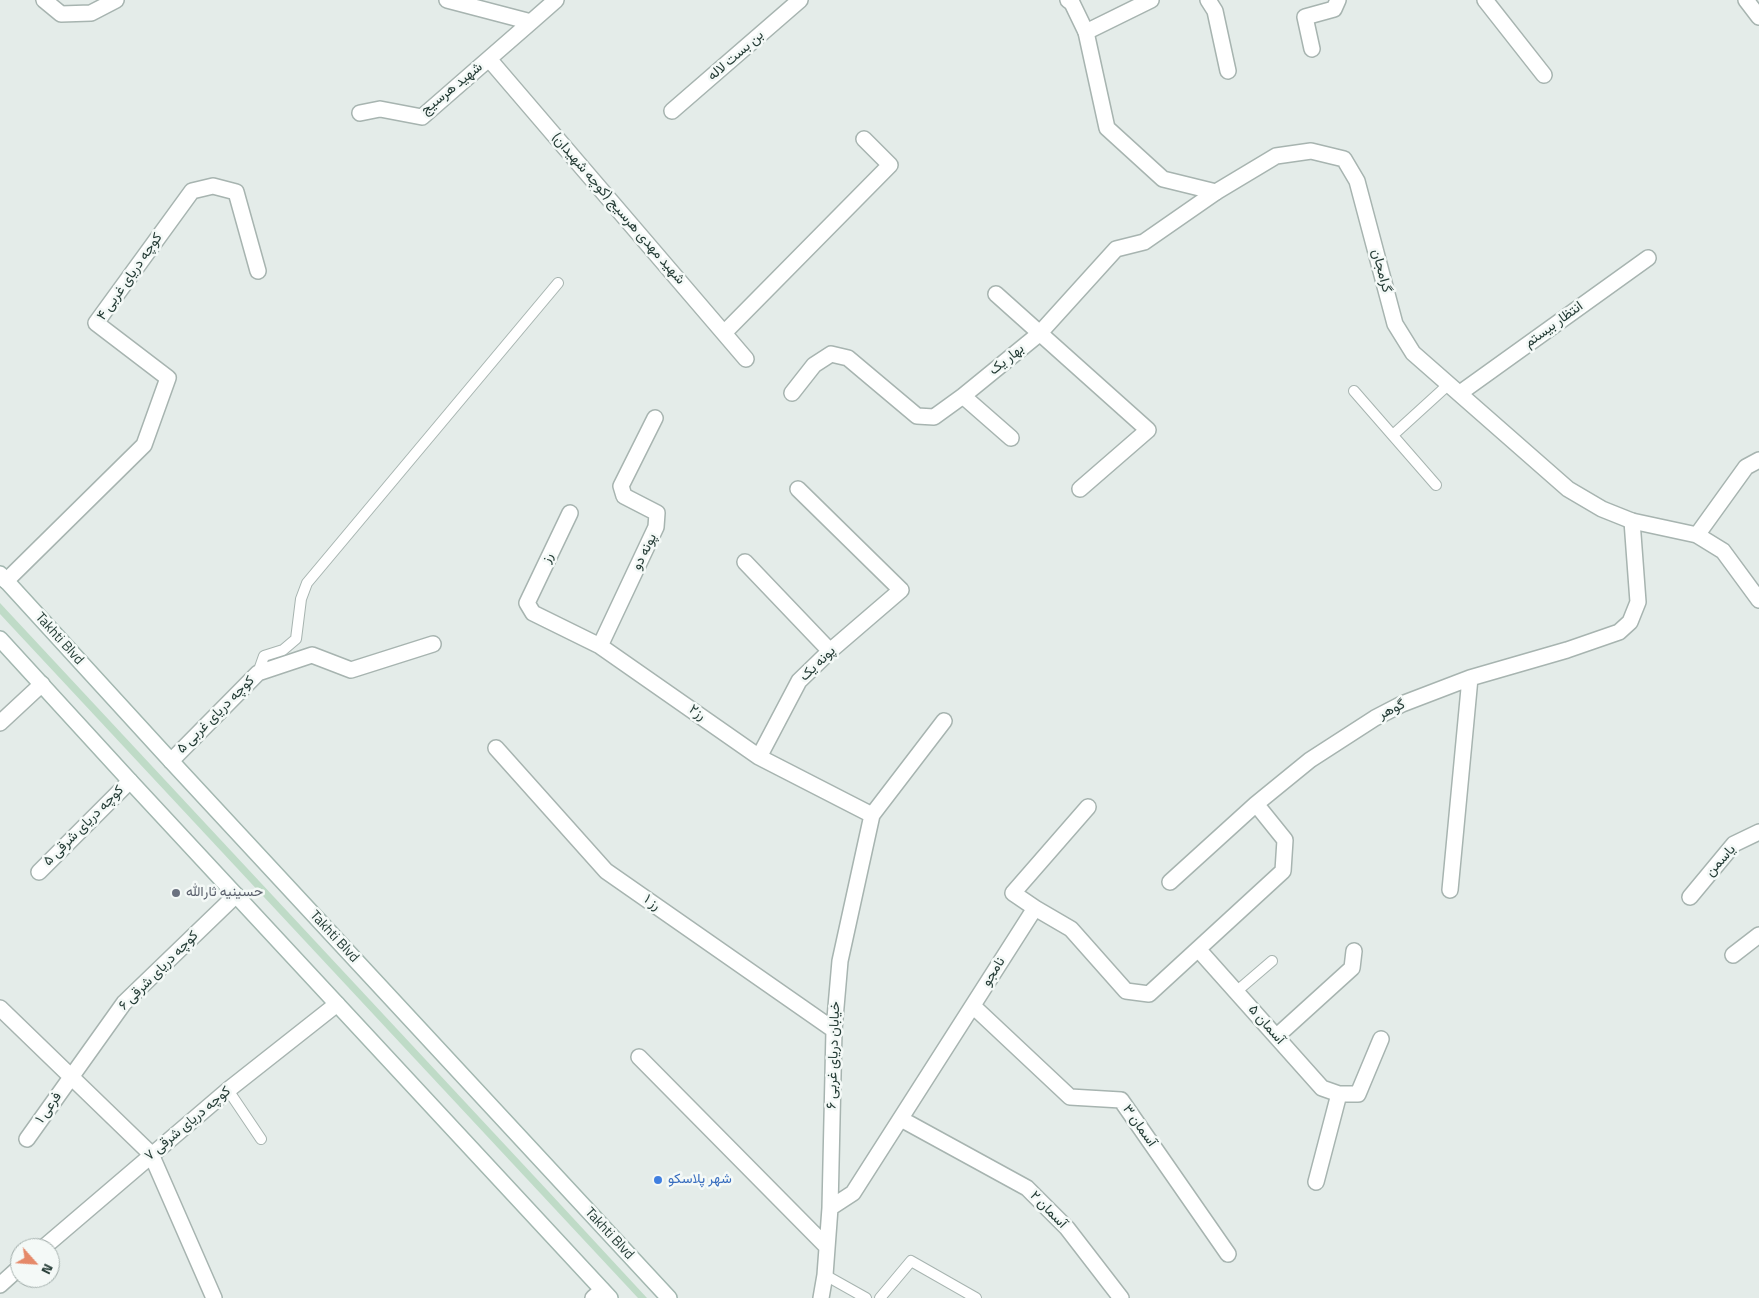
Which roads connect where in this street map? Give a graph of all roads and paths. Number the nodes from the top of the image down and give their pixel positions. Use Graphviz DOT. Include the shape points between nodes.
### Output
graph roads {
  1 [pos="44,0"];
  2 [pos="116,0"];
  3 [pos="447,0"];
  4 [pos="556,0"];
  5 [pos="800,0"];
  6 [pos="1068,0"];
  7 [pos="1151,0"];
  8 [pos="1208,0"];
  9 [pos="1338,0"];
  10 [pos="1485,0"];
  11 [pos="1746,0"];
  12 [pos="1759,17"];
  13 [pos="531,22"];
  14 [pos="1086,32"];
  15 [pos="1312,49"];
  16 [pos="489,59"];
  17 [pos="1228,71"];
  18 [pos="1544,74"];
  19 [pos="672,111"];
  20 [pos="360,113"];
  21 [pos="864,138"];
  22 [pos="1216,192"];
  23 [pos="1648,258"];
  24 [pos="258,271"];
  25 [pos="558,282"];
  26 [pos="996,294"];
  27 [pos="724,333"];
  28 [pos="1039,334"];
  29 [pos="746,359"];
  30 [pos="1455,388"];
  31 [pos="1354,391"];
  32 [pos="792,393"];
  33 [pos="963,396"];
  34 [pos="655,418"];
  35 [pos="1393,435"];
  36 [pos="1011,438"];
  37 [pos="1759,460"];
  38 [pos="1436,485"];
  39 [pos="798,489"];
  40 [pos="1080,489"];
  41 [pos="570,513"];
  42 [pos="1632,521"];
  43 [pos="1697,535"];
  44 [pos="745,562"];
  45 [pos="3,578"];
  46 [pos="1759,600"];
  47 [pos="527,603"];
  48 [pos="0,639"];
  49 [pos="433,644"];
  50 [pos="600,646"];
  51 [pos="830,651"];
  52 [pos="258,673"];
  53 [pos="1470,678"];
  54 [pos="42,684"];
  55 [pos="944,721"];
  56 [pos="0,723"];
  57 [pos="496,748"];
  58 [pos="759,757"];
  59 [pos="171,761"];
  60 [pos="130,781"];
  61 [pos="1256,804"];
  62 [pos="1088,807"];
  63 [pos="872,815"];
  64 [pos="1759,832"];
  65 [pos="39,872"];
  66 [pos="1170,882"];
  67 [pos="1450,890"];
  68 [pos="236,895"];
  69 [pos="1690,897"];
  70 [pos="1035,908"];
  71 [pos="1759,935"];
  72 [pos="1198,949"];
  73 [pos="1354,951"];
  74 [pos="1733,955"];
  75 [pos="1272,961"];
  76 [pos="1237,991"];
  77 [pos="337,1004"];
  78 [pos="973,1006"];
  79 [pos="0,1008"];
  80 [pos="834,1030"];
  81 [pos="1277,1036"];
  82 [pos="1381,1038"];
  83 [pos="640,1057"];
  84 [pos="71,1077"];
  85 [pos="228,1090"];
  86 [pos="1339,1094"];
  87 [pos="901,1119"];
  88 [pos="27,1139"];
  89 [pos="261,1139"];
  90 [pos="152,1154"];
  91 [pos="1316,1182"];
  92 [pos="830,1208"];
  93 [pos="54,1238"];
  94 [pos="827,1247"];
  95 [pos="1228,1254"];
  96 [pos="825,1275"];
  97 [pos="10,1276"];
  98 [pos="0,1285"];
  99 [pos="602,1295"];
  100 [pos="214,1298"];
  101 [pos="669,1298"];
  102 [pos="821,1298"];
  103 [pos="866,1298"];
  104 [pos="880,1298"];
  105 [pos="976,1298"];
  106 [pos="1121,1298"];
  1 -- 2 [label="street" via="61,14 91,13"];
  3 -- 13 [label="street"];
  4 -- 13 [label="street, شهید هرسیج"];
  5 -- 19 [label="street, بن بست لاله"];
  6 -- 14 [label="street" via="1072,2"];
  7 -- 14 [label="street"];
  8 -- 17 [label="street" via="1215,11"];
  9 -- 15 [label="street" via="1334,9 1305,17"];
  10 -- 18 [label="street"];
  11 -- 12 [label="street"];
  13 -- 16 [label="street, شهید هرسیج"];
  14 -- 22 [label="street" via="1107,128 1162,179"];
  16 -- 20 [label="street, شهید هرسیج" via="422,118 380,109"];
  16 -- 27 [label="street, شهید مهدی هرسیج (کوچه شهیدان)"];
  21 -- 27 [label="street" via="890,165"];
  22 -- 28 [label="street, بهار یک" via="1144,242 1116,249"];
  22 -- 30 [label="street, گرامجان" via="1276,156 1310,151 1344,159 1357,181 1395,324 1414,353"];
  23 -- 30 [label="street, انتظار بیستم"];
  24 -- 45 [label="street, کوچه دریای غربی ۴" via="236,192 213,186 192,190 96,324 168,378 144,445"];
  25 -- 52 [label="lane" via="306,583 296,638 284,650 264,656"];
  26 -- 28 [label="street"];
  27 -- 29 [label="street, شهید مهدی هرسیج (کوچه شهیدان)"];
  28 -- 33 [label="street, بهار یک"];
  28 -- 40 [label="street" via="1148,430"];
  30 -- 35 [label="lane"];
  30 -- 42 [label="street, گرامجان" via="1568,489 1602,509"];
  31 -- 35 [label="lane"];
  32 -- 33 [label="street, بهار یک" via="814,365 831,354 848,358 917,416 934,417"];
  33 -- 36 [label="street"];
  34 -- 50 [label="street, پونه دو" via="621,486 624,496 657,513 656,528"];
  35 -- 38 [label="lane"];
  37 -- 43 [label="street" via="1746,467"];
  39 -- 51 [label="street, پونه یک" via="902,590"];
  41 -- 47 [label="street, رز"];
  42 -- 43 [label="street, گرامجان"];
  42 -- 53 [label="street, گوهر" via="1638,602 1630,622 1619,632"];
  43 -- 46 [label="street, گرامجان" via="1723,552"];
  44 -- 51 [label="street"];
  45 -- 59 [label="street, Takhti Blvd"];
  47 -- 50 [label="street, رز۲" via="533,613"];
  48 -- 54 [label="street"];
  49 -- 52 [label="street, کوچه دریای غربی ۵" via="351,670 312,655"];
  50 -- 58 [label="street, رز۲"];
  51 -- 58 [label="street, پونه یک" via="799,681"];
  52 -- 59 [label="street, کوچه دریای غربی ۵"];
  53 -- 61 [label="street, گوهر" via="1375,718 1310,760"];
  53 -- 67 [label="street"];
  54 -- 56 [label="street"];
  54 -- 60 [label="street"];
  55 -- 63 [label="street"];
  57 -- 80 [label="street, رز ۱" via="606,871"];
  58 -- 63 [label="street, رز۲"];
  59 -- 101 [label="street, Takhti Blvd"];
  60 -- 65 [label="street, کوچه دریای شرقی ۵"];
  60 -- 68 [label="street"];
  61 -- 66 [label="street, گوهر"];
  61 -- 72 [label="street" via="1285,840 1283,871"];
  62 -- 70 [label="street" via="1013,894"];
  63 -- 80 [label="street, خیابان دریای غربی ۶" via="840,961"];
  64 -- 69 [label="street, یاسمن" via="1734,844"];
  68 -- 77 [label="street"];
  68 -- 84 [label="street, کوچه دریای شرقی ۶" via="124,1003"];
  70 -- 72 [label="street" via="1071,929 1126,991 1150,994"];
  70 -- 78 [label="street, نامجو"];
  71 -- 74 [label="street"];
  72 -- 76 [label="street, آسمان ۵"];
  73 -- 81 [label="street" via="1352,968"];
  75 -- 76 [label="lane"];
  76 -- 81 [label="street, آسمان ۵"];
  77 -- 85 [label="street, کوچه دریای شرقی ۷"];
  77 -- 99 [label="street"];
  78 -- 87 [label="street, نامجو"];
  78 -- 95 [label="street, آسمان ۳" via="1070,1098 1121,1100"];
  79 -- 84 [label="street"];
  80 -- 92 [label="street, خیابان دریای غربی ۶"];
  81 -- 86 [label="street, آسمان ۵" via="1322,1088"];
  82 -- 86 [label="street" via="1358,1094"];
  83 -- 94 [label="street"];
  84 -- 88 [label="street, فرعی ۱"];
  84 -- 90 [label="street"];
  85 -- 89 [label="lane"];
  85 -- 90 [label="street, کوچه دریای شرقی ۷"];
  86 -- 91 [label="street"];
  87 -- 92 [label="street, نامجو" via="853,1193"];
  87 -- 106 [label="street, آسمان ۲" via="1027,1188 1067,1228"];
  90 -- 93 [label="street, کوچه دریای شرقی ۷"];
  90 -- 100 [label="street"];
  92 -- 94 [label="street, خیابان دریای غربی ۶"];
  94 -- 96 [label="street, خیابان دریای غربی ۶"];
  96 -- 102 [label="street, خیابان دریای غربی ۶"];
  96 -- 103 [label="lane"];
  97 -- 98 [label="street"];
  104 -- 105 [label="lane" via="910,1261"];
}
